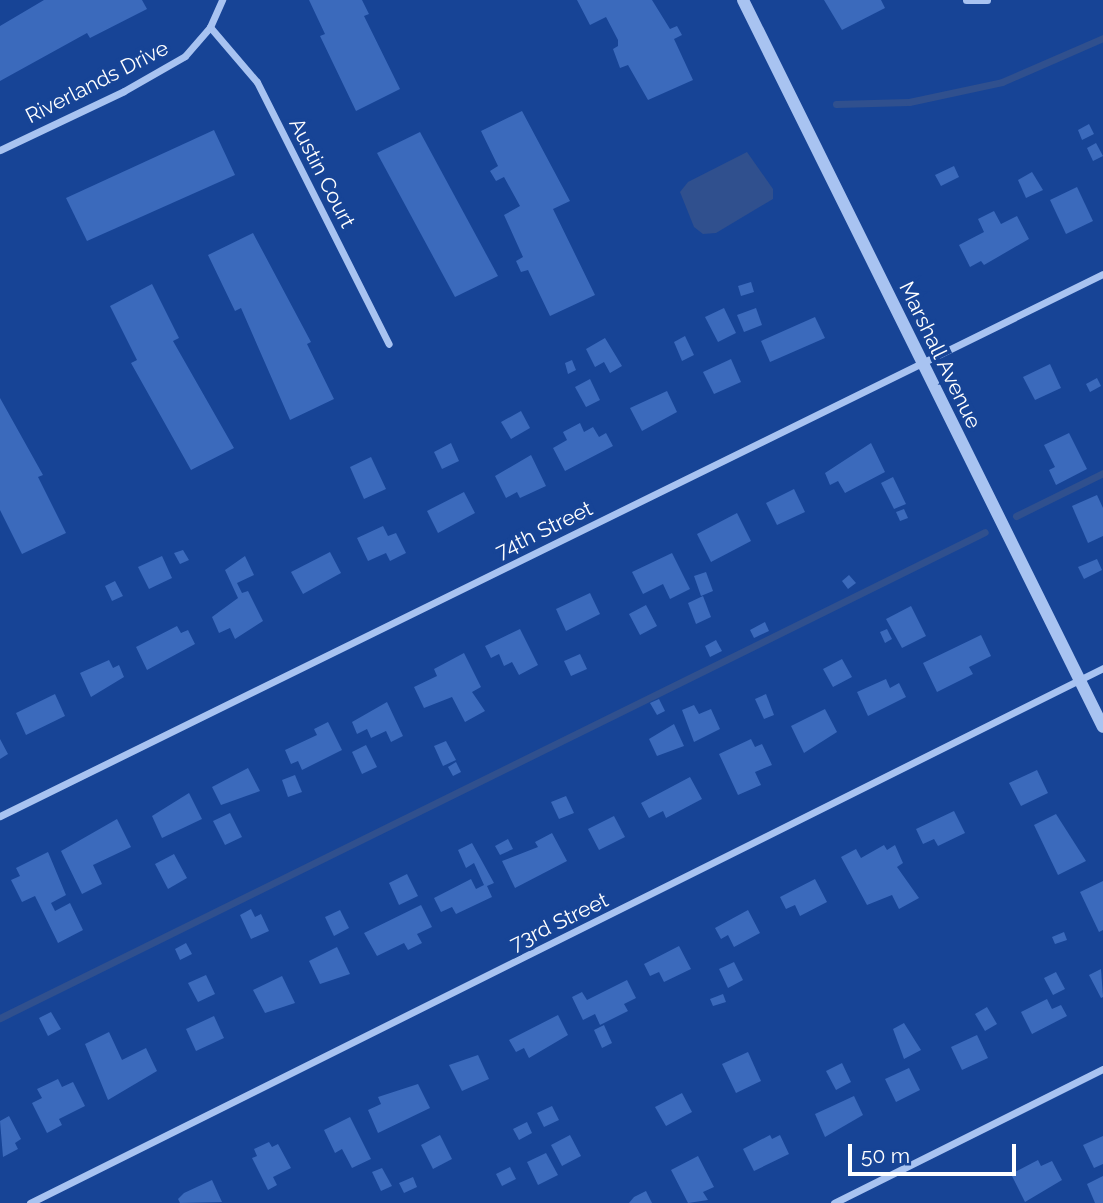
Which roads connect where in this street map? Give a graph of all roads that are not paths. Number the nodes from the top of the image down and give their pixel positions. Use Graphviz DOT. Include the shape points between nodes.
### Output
graph roads {
  1 [pos="222,0"];
  2 [pos="743,0"];
  3 [pos="966,0"];
  4 [pos="987,0"];
  5 [pos="211,27"];
  6 [pos="0,150"];
  7 [pos="1103,274"];
  8 [pos="388,344"];
  9 [pos="923,365"];
  10 [pos="1103,668"];
  11 [pos="1079,680"];
  12 [pos="1103,727"];
  13 [pos="0,816"];
  14 [pos="1103,1069"];
  15 [pos="30,1203"];
  16 [pos="834,1203"];
  1 -- 5 [label="street, Riverlands Drive"];
  2 -- 9 [label="street, Marshall Avenue"];
  3 -- 4 [label="street"];
  5 -- 6 [label="street, Riverlands Drive" via="185,57"];
  5 -- 8 [label="street, Austin Court" via="257,82"];
  7 -- 9 [label="street, 74th Street"];
  9 -- 11 [label="street, Marshall Avenue"];
  9 -- 13 [label="street, 74th Street"];
  10 -- 11 [label="street, 73rd Street"];
  11 -- 12 [label="street, Marshall Avenue"];
  11 -- 15 [label="street, 73rd Street"];
  14 -- 16 [label="street"];
}
